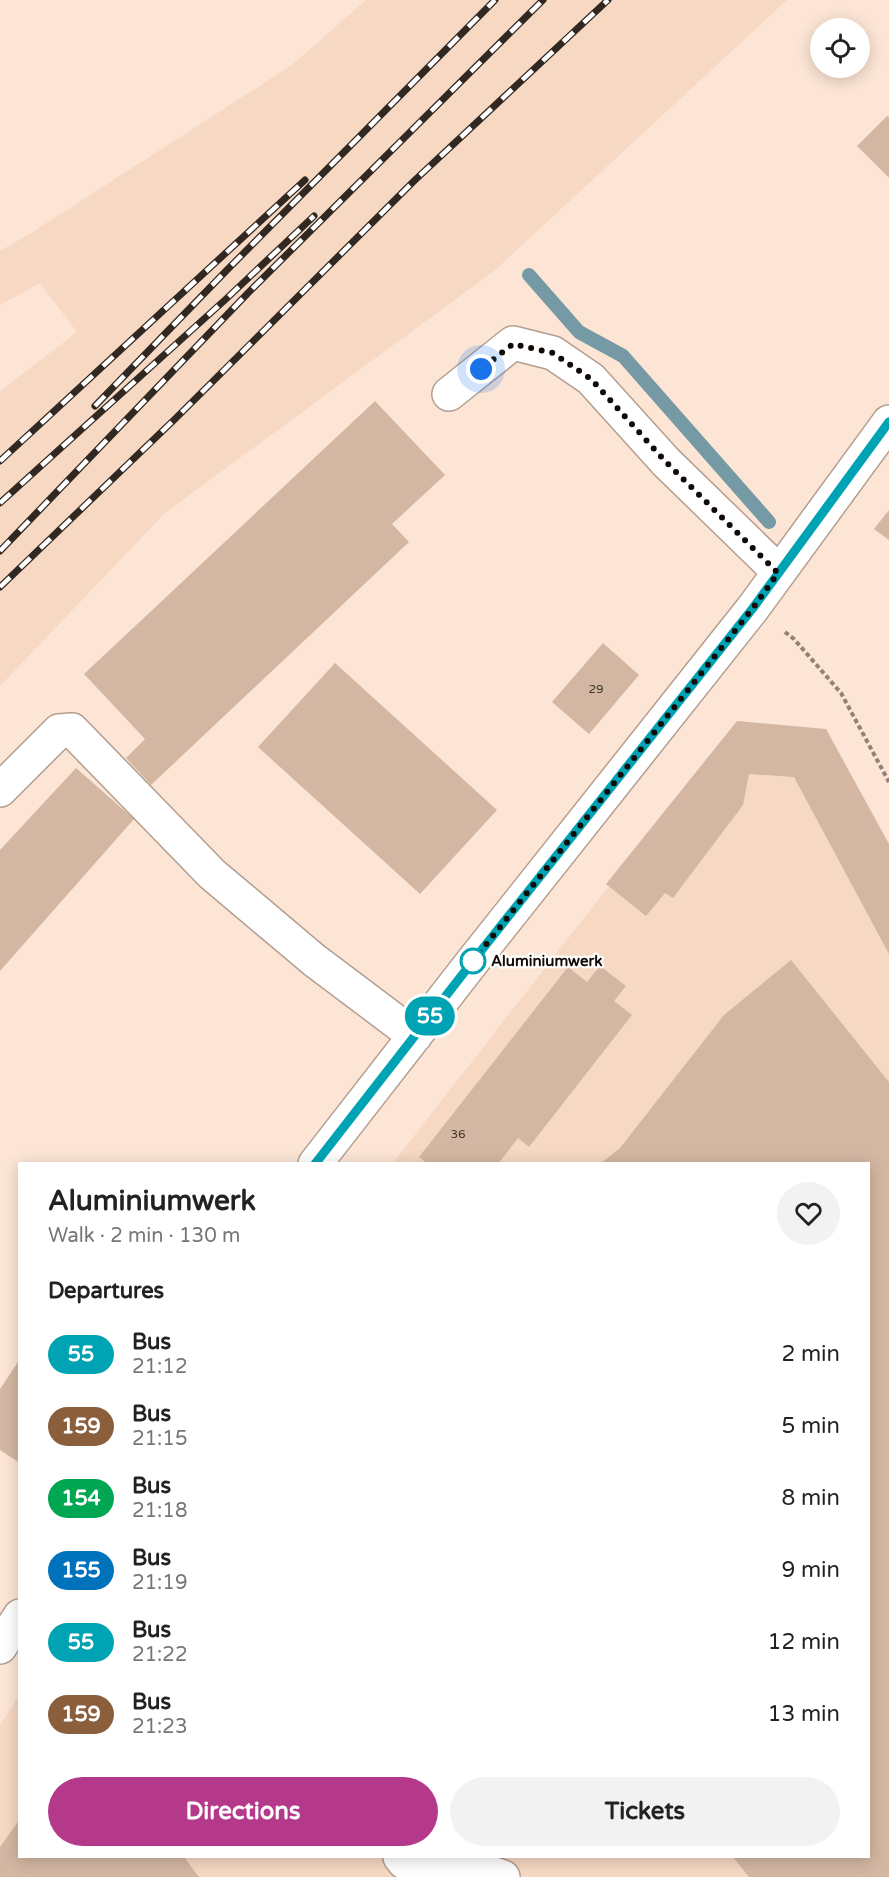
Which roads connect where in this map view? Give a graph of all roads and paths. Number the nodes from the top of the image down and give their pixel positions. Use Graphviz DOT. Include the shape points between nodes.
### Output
graph roads {
  1 [pos="449,394"];
  2 [pos="889,422"];
  3 [pos="778,573"];
  4 [pos="753,608"];
  5 [pos="889,782"];
  6 [pos="0,790"];
  7 [pos="415,1036"];
  8 [pos="317,1162"];
  9 [pos="18,1619"];
  10 [pos="0,1647"];
  11 [pos="401,1858"];
  12 [pos="502,1877"];
  1 -- 3 [label="street" via="513,344 553,353 591,379 666,462"];
  2 -- 3 [label="street"];
  3 -- 4 [label="street"];
  4 -- 5 [label="path" via="794,639 841,693"];
  4 -- 7 [label="street"];
  6 -- 7 [label="street" via="59,731 72,730 212,874 314,960"];
  7 -- 8 [label="street"];
  9 -- 10 [label="street"];
  11 -- 12 [label="street" via="404,1862 460,1862"];
}
